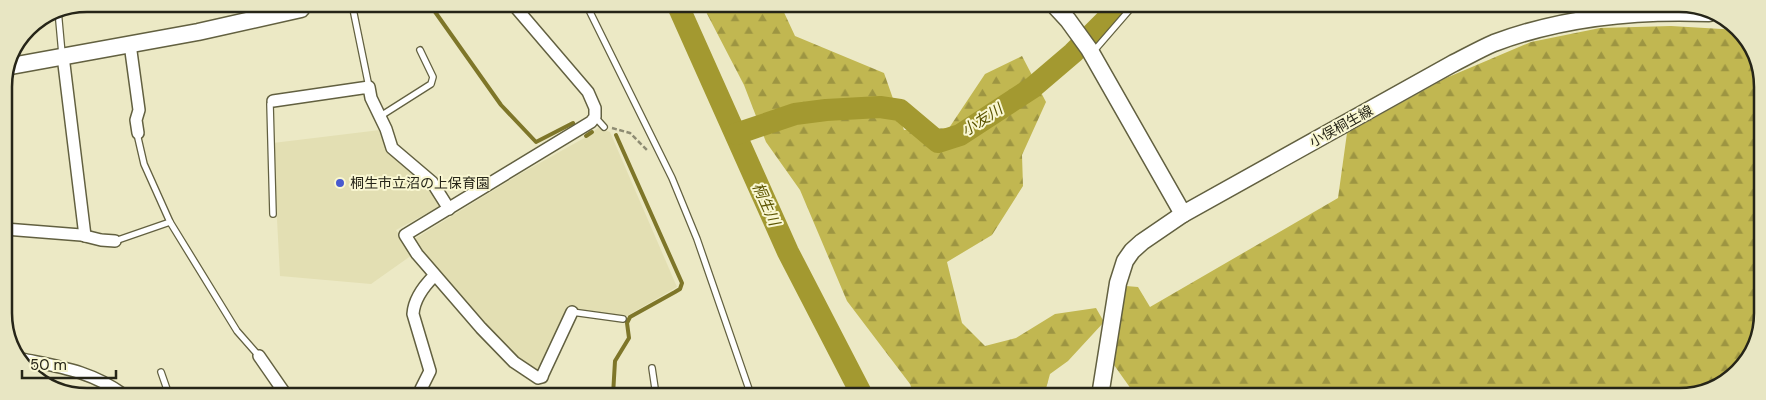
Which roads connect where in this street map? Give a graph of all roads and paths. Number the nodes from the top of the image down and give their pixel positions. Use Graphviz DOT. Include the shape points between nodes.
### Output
graph roads {
  1 [pos="288,12"];
  2 [pos="355,12"];
  3 [pos="519,12"];
  4 [pos="590,12"];
  5 [pos="1060,12"];
  6 [pos="1126,12"];
  7 [pos="1678,12"];
  8 [pos="59,18"];
  9 [pos="130,44"];
  10 [pos="1087,46"];
  11 [pos="420,50"];
  12 [pos="63,56"];
  13 [pos="16,65"];
  14 [pos="369,87"];
  15 [pos="274,101"];
  16 [pos="379,117"];
  17 [pos="595,117"];
  18 [pos="604,127"];
  19 [pos="138,133"];
  20 [pos="650,153"];
  21 [pos="448,209"];
  22 [pos="273,214"];
  23 [pos="1183,214"];
  24 [pos="170,222"];
  25 [pos="12,230"];
  26 [pos="85,236"];
  27 [pos="115,241"];
  28 [pos="434,276"];
  29 [pos="572,312"];
  30 [pos="623,319"];
  31 [pos="259,356"];
  32 [pos="30,361"];
  33 [pos="652,368"];
  34 [pos="161,372"];
  35 [pos="1101,387"];
  36 [pos="115,388"];
  37 [pos="165,388"];
  38 [pos="281,388"];
  39 [pos="422,388"];
  40 [pos="655,388"];
  41 [pos="748,388"];
  1 -- 9 [label="main road"];
  2 -- 14 [label="lane"];
  3 -- 17 [label="street" via="588,92"];
  4 -- 41 [label="lane" via="672,178 697,239"];
  5 -- 10 [label="main road"];
  6 -- 10 [label="lane"];
  7 -- 23 [label="main road, 小俣桐生線" via="1605,15 1565,22 1492,44"];
  8 -- 12 [label="lane"];
  9 -- 12 [label="main road"];
  9 -- 19 [label="street" via="139,110 136,120"];
  10 -- 23 [label="main road"];
  11 -- 16 [label="lane" via="433,77 431,84"];
  12 -- 13 [label="main road"];
  12 -- 26 [label="street"];
  14 -- 15 [label="street"];
  14 -- 16 [label="street"];
  15 -- 22 [label="lane" via="270,104"];
  16 -- 21 [label="street" via="392,148 432,182"];
  17 -- 18 [label="lane"];
  17 -- 21 [label="street"];
  18 -- 20 [label="path" via="630,133"];
  19 -- 24 [label="lane" via="144,164"];
  21 -- 28 [label="street" via="405,235"];
  23 -- 35 [label="main road, 小俣桐生線" via="1142,242 1125,261 1118,283"];
  24 -- 27 [label="lane"];
  24 -- 31 [label="lane" via="237,331"];
  25 -- 26 [label="street"];
  26 -- 27 [label="street"];
  28 -- 29 [label="street" via="514,362 538,378 542,377"];
  28 -- 39 [label="street" via="421,293 413,314 430,372"];
  29 -- 30 [label="lane"];
  31 -- 38 [label="street"];
  32 -- 36 [label="street" via="90,375"];
  33 -- 40 [label="lane"];
  34 -- 37 [label="lane"];
}
